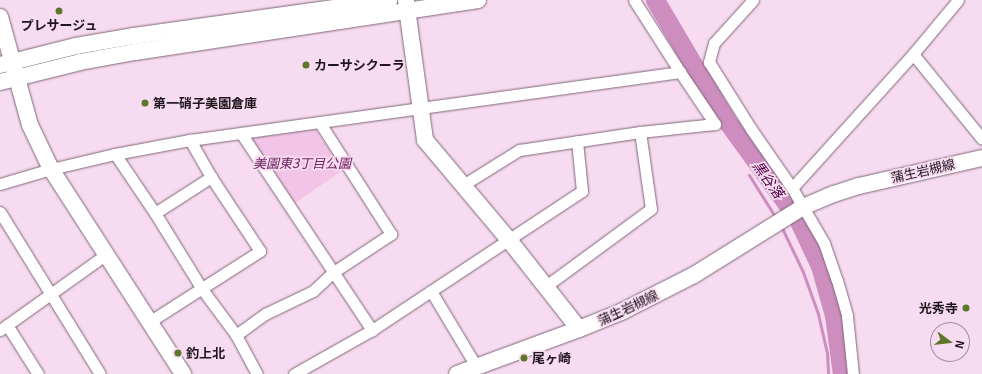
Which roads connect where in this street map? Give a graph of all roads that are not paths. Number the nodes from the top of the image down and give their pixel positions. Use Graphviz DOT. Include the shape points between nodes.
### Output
graph roads {
  1 [pos="388,0"];
  2 [pos="478,0"];
  3 [pos="634,0"];
  4 [pos="754,0"];
  5 [pos="958,0"];
  6 [pos="407,5"];
  7 [pos="0,17"];
  8 [pos="913,54"];
  9 [pos="6,63"];
  10 [pos="680,72"];
  11 [pos="16,78"];
  12 [pos="0,82"];
  13 [pos="421,109"];
  14 [pos="320,123"];
  15 [pos="640,132"];
  16 [pos="241,133"];
  17 [pos="982,139"];
  18 [pos="190,140"];
  19 [pos="577,141"];
  20 [pos="115,154"];
  21 [pos="982,158"];
  22 [pos="51,169"];
  23 [pos="211,177"];
  24 [pos="0,184"];
  25 [pos="463,185"];
  26 [pos="792,188"];
  27 [pos="796,211"];
  28 [pos="0,212"];
  29 [pos="155,213"];
  30 [pos="509,240"];
  31 [pos="105,254"];
  32 [pos="332,272"];
  33 [pos="546,286"];
  34 [pos="202,289"];
  35 [pos="431,291"];
  36 [pos="50,294"];
  37 [pos="149,322"];
  38 [pos="4,327"];
  39 [pos="372,330"];
  40 [pos="579,330"];
  41 [pos="236,335"];
  42 [pos="476,366"];
  43 [pos="38,374"];
  44 [pos="100,374"];
  45 [pos="183,374"];
  46 [pos="257,374"];
  47 [pos="294,374"];
  48 [pos="457,374"];
  49 [pos="853,374"];
  1 -- 9 [label="street" via="134,36"];
  2 -- 6 [label="street"];
  3 -- 10 [label="street"];
  4 -- 26 [label="street" via="714,43 709,62"];
  5 -- 8 [label="street"];
  6 -- 11 [label="street" via="80,62"];
  6 -- 13 [label="street"];
  7 -- 9 [label="street"];
  8 -- 17 [label="street"];
  8 -- 26 [label="street"];
  9 -- 11 [label="street"];
  10 -- 13 [label="street"];
  10 -- 15 [label="street" via="715,124"];
  11 -- 12 [label="street"];
  11 -- 22 [label="street" via="30,125"];
  13 -- 14 [label="street"];
  13 -- 25 [label="street" via="425,140"];
  14 -- 16 [label="street"];
  14 -- 32 [label="street" via="391,234"];
  15 -- 19 [label="street"];
  15 -- 33 [label="street" via="651,209"];
  16 -- 18 [label="street"];
  16 -- 32 [label="street"];
  18 -- 20 [label="street"];
  18 -- 23 [label="street"];
  19 -- 25 [label="street" via="520,150"];
  19 -- 30 [label="street" via="582,191"];
  20 -- 22 [label="street"];
  20 -- 29 [label="street"];
  21 -- 27 [label="street, 蒲生岩槻線" via="859,186"];
  22 -- 24 [label="street"];
  22 -- 31 [label="street"];
  23 -- 29 [label="street"];
  23 -- 34 [label="street" via="260,251"];
  25 -- 30 [label="street"];
  26 -- 27 [label="street"];
  27 -- 40 [label="street, 蒲生岩槻線" via="694,275"];
  27 -- 49 [label="street" via="824,243 837,280 846,316"];
  28 -- 36 [label="street"];
  29 -- 34 [label="street"];
  30 -- 33 [label="street"];
  30 -- 35 [label="street"];
  31 -- 36 [label="street"];
  31 -- 37 [label="street"];
  32 -- 39 [label="street"];
  32 -- 41 [label="street" via="313,291 265,314"];
  33 -- 40 [label="street"];
  34 -- 37 [label="street"];
  34 -- 41 [label="street"];
  35 -- 39 [label="street"];
  35 -- 42 [label="street"];
  36 -- 38 [label="street"];
  36 -- 44 [label="street"];
  37 -- 45 [label="street"];
  38 -- 43 [label="street"];
  39 -- 47 [label="street"];
  40 -- 42 [label="street, 蒲生岩槻線"];
  41 -- 46 [label="street"];
  42 -- 48 [label="street, 蒲生岩槻線"];
}
